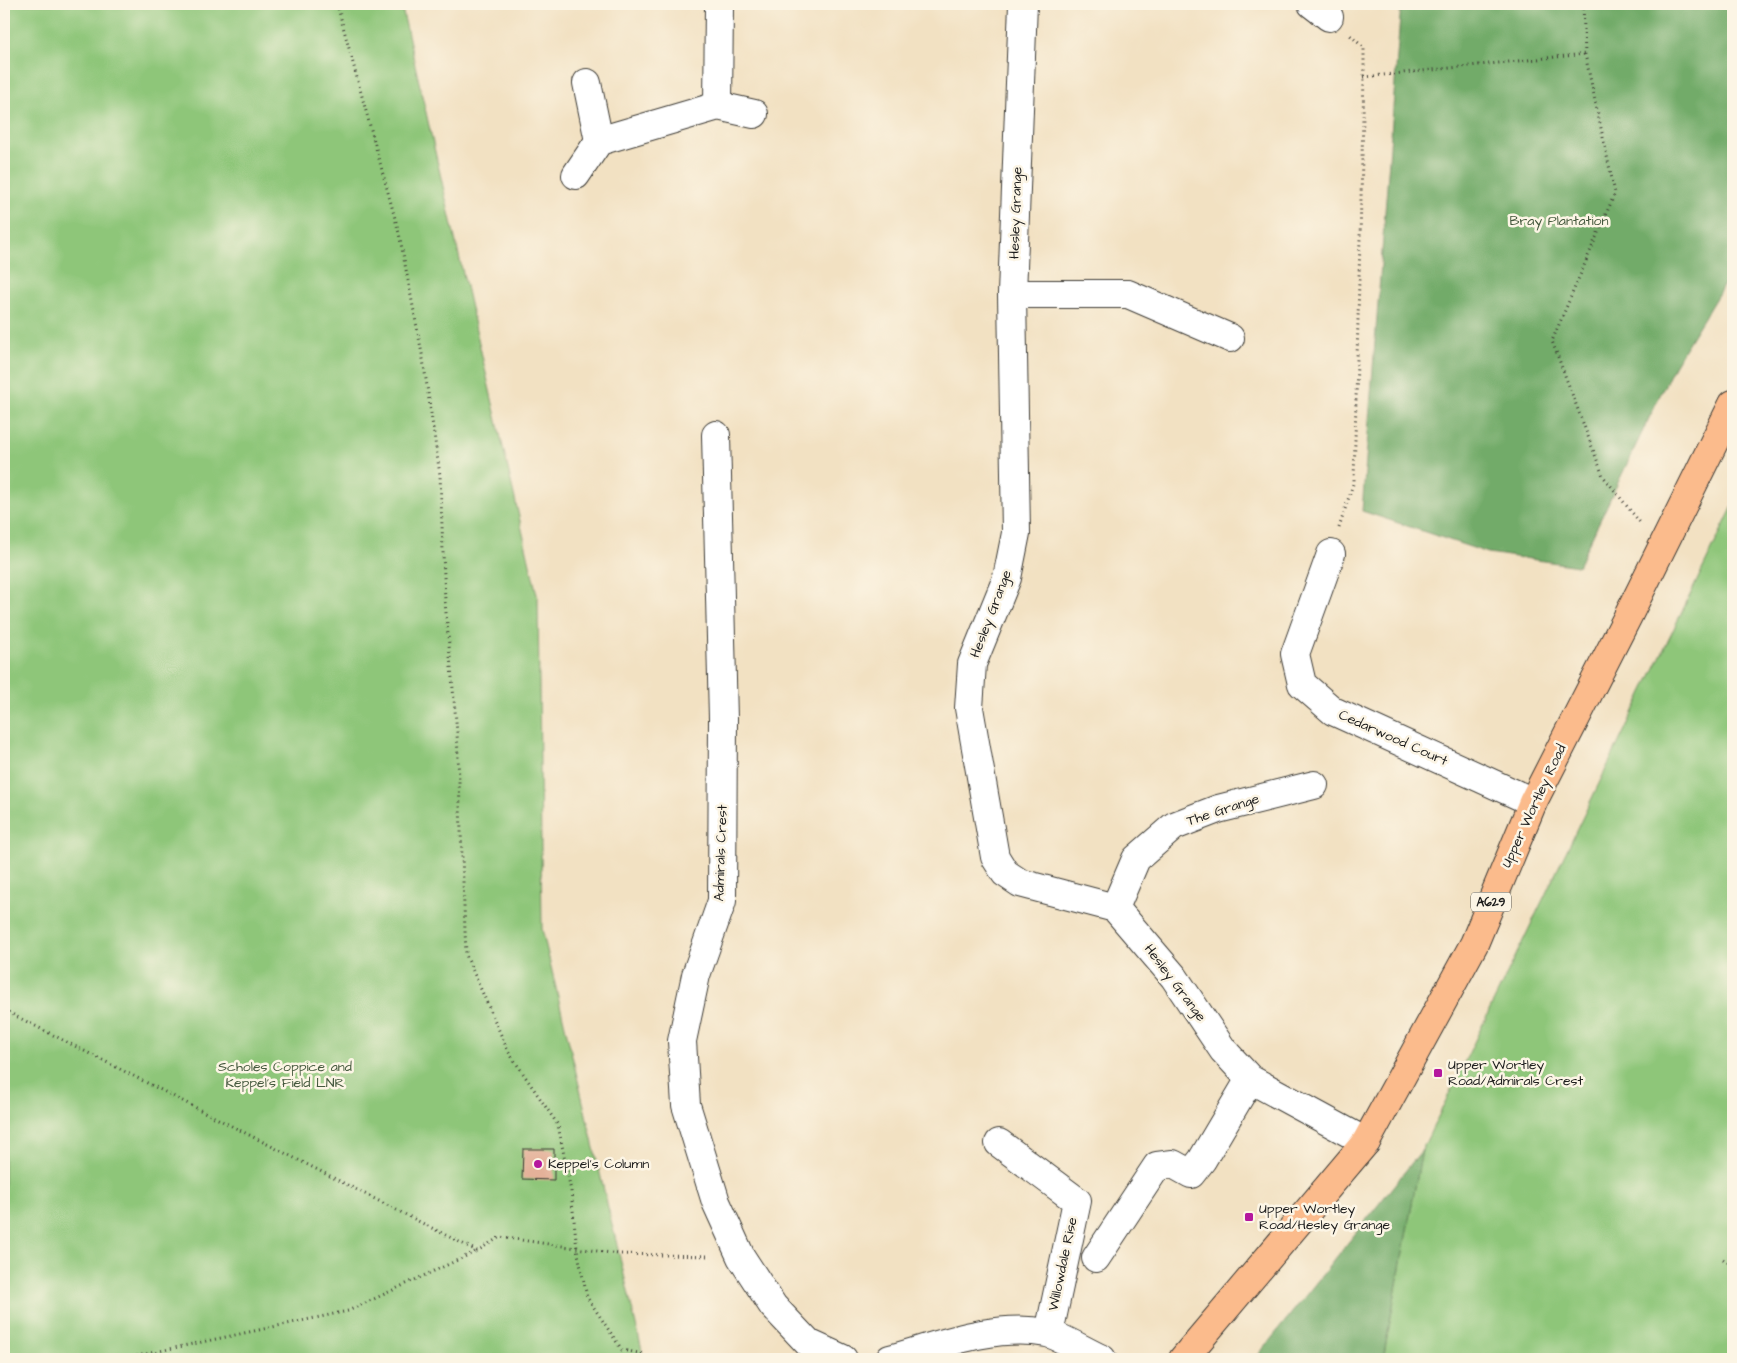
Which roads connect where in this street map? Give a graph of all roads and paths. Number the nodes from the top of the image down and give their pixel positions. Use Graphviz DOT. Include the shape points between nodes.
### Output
graph roads {
  1 [pos="337,4"];
  2 [pos="719,4"];
  3 [pos="1023,4"];
  4 [pos="1582,4"];
  5 [pos="1320,10"];
  6 [pos="1585,54"];
  7 [pos="1364,77"];
  8 [pos="587,83"];
  9 [pos="718,106"];
  10 [pos="754,114"];
  11 [pos="599,141"];
  12 [pos="576,175"];
  13 [pos="1012,294"];
  14 [pos="1230,338"];
  15 [pos="1733,404"];
  16 [pos="716,435"];
  17 [pos="1661,549"];
  18 [pos="1332,554"];
  19 [pos="1314,785"];
  20 [pos="1533,802"];
  21 [pos="1115,908"];
  22 [pos="4,1010"];
  23 [pos="1250,1079"];
  24 [pos="1366,1142"];
  25 [pos="1000,1143"];
  26 [pos="577,1249"];
  27 [pos="477,1251"];
  28 [pos="741,1257"];
  29 [pos="1096,1258"];
  30 [pos="1723,1259"];
  31 [pos="1733,1266"];
  32 [pos="1049,1333"];
  33 [pos="122,1359"];
  34 [pos="645,1359"];
  35 [pos="843,1359"];
  36 [pos="890,1359"];
  37 [pos="1102,1359"];
  38 [pos="1184,1359"];
  1 -- 26 [label="path" via="399,233 440,475 445,602 457,732 466,955 508,1051 558,1125 571,1191"];
  2 -- 9 [label="street"];
  3 -- 13 [label="street, Hesley Grange"];
  4 -- 6 [label="path"];
  5 -- 7 [label="path" via="1364,48"];
  6 -- 7 [label="path"];
  6 -- 17 [label="path" via="1615,193 1552,341 1603,476"];
  7 -- 18 [label="path" via="1354,481"];
  8 -- 11 [label="street"];
  9 -- 10 [label="street"];
  9 -- 11 [label="street"];
  11 -- 12 [label="street"];
  13 -- 14 [label="street" via="1128,294"];
  13 -- 21 [label="street, Hesley Grange" via="1016,533 1008,578 972,664 969,708 996,857 1006,873 1020,883"];
  15 -- 17 [label="main road, Upper Wortley Road / A629"];
  16 -- 28 [label="street, Admirals Crest" via="723,719 722,901 696,975 682,1041 686,1105 716,1202"];
  17 -- 20 [label="main road, Upper Wortley Road / A629"];
  18 -- 20 [label="street, Cedarwood Court" via="1295,654 1302,684 1333,711"];
  19 -- 21 [label="street, The Grange" via="1218,809 1174,826 1136,859"];
  20 -- 24 [label="main road, Upper Wortley Road / A629" via="1474,944"];
  21 -- 23 [label="street, Hesley Grange" via="1174,977 1223,1050"];
  22 -- 27 [label="path"];
  23 -- 24 [label="street, Hesley Grange"];
  23 -- 29 [label="street" via="1191,1174 1174,1164 1157,1166"];
  24 -- 38 [label="main road, Upper Wortley Road / A629"];
  25 -- 32 [label="street, Willowdale Rise" via="1077,1201"];
  26 -- 27 [label="path" via="500,1237"];
  26 -- 28 [label="path" via="618,1254"];
  26 -- 34 [label="path" via="587,1297 622,1350 644,1354"];
  27 -- 33 [label="path" via="348,1311"];
  28 -- 35 [label="street, Admirals Crest" via="773,1306 808,1343"];
  30 -- 31 [label="path"];
  32 -- 36 [label="street" via="1013,1330 971,1336"];
  32 -- 37 [label="street"];
}
